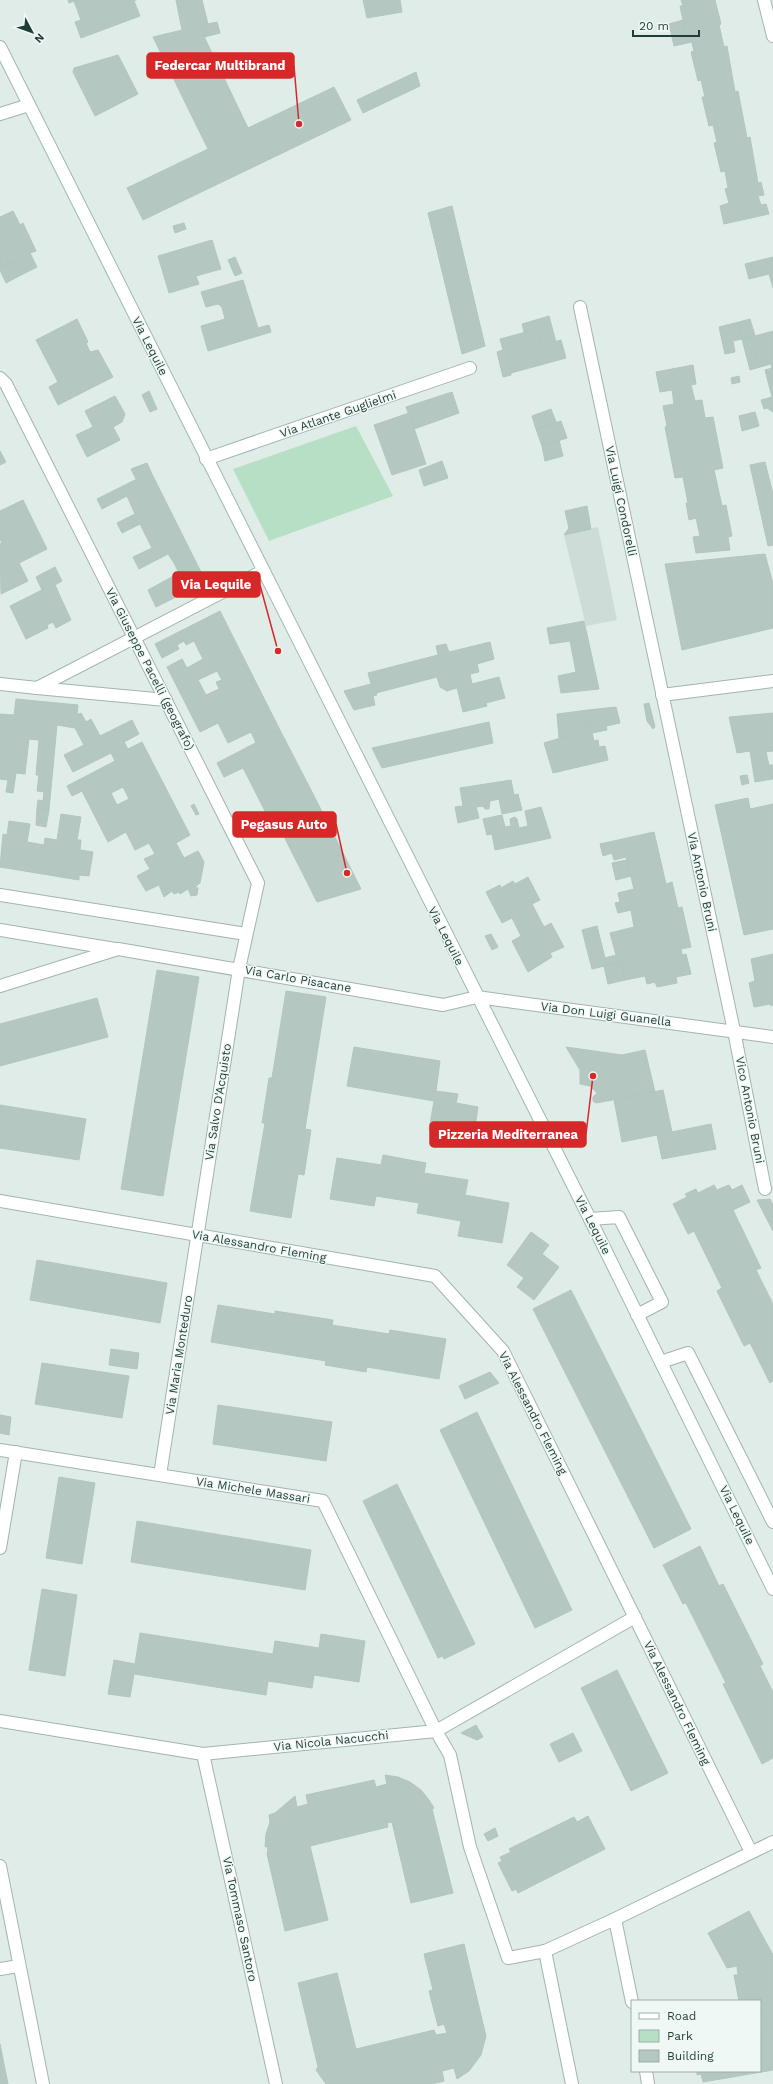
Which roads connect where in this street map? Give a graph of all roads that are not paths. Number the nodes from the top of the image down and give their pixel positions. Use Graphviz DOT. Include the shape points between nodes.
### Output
graph roads {
  1 [pos="764,0"];
  2 [pos="773,36"];
  3 [pos="0,47"];
  4 [pos="29,106"];
  5 [pos="0,114"];
  6 [pos="580,307"];
  7 [pos="470,368"];
  8 [pos="0,378"];
  9 [pos="206,459"];
  10 [pos="263,572"];
  11 [pos="134,637"];
  12 [pos="773,681"];
  13 [pos="0,684"];
  14 [pos="37,688"];
  15 [pos="662,695"];
  16 [pos="166,700"];
  17 [pos="0,895"];
  18 [pos="0,930"];
  19 [pos="246,934"];
  20 [pos="118,949"];
  21 [pos="239,969"];
  22 [pos="0,986"];
  23 [pos="477,997"];
  24 [pos="734,1031"];
  25 [pos="773,1037"];
  26 [pos="765,1189"];
  27 [pos="0,1201"];
  28 [pos="590,1219"];
  29 [pos="198,1235"];
  30 [pos="637,1315"];
  31 [pos="661,1362"];
  32 [pos="0,1450"];
  33 [pos="16,1452"];
  34 [pos="160,1475"];
  35 [pos="773,1522"];
  36 [pos="0,1548"];
  37 [pos="773,1589"];
  38 [pos="635,1617"];
  39 [pos="0,1721"];
  40 [pos="436,1731"];
  41 [pos="204,1754"];
  42 [pos="773,1842"];
  43 [pos="751,1852"];
  44 [pos="0,1866"];
  45 [pos="615,1919"];
  46 [pos="545,1951"];
  47 [pos="19,1966"];
  48 [pos="0,1969"];
  49 [pos="632,2000"];
  50 [pos="646,2072"];
  51 [pos="42,2084"];
  52 [pos="276,2084"];
  53 [pos="572,2084"];
  54 [pos="648,2084"];
  1 -- 2 [label="street"];
  3 -- 4 [label="street, Via Lequile"];
  4 -- 5 [label="street"];
  4 -- 9 [label="street, Via Lequile"];
  6 -- 15 [label="street, Via Luigi Condorelli"];
  7 -- 9 [label="street, Via Atlante Guglielmi"];
  8 -- 11 [label="street, Via Giuseppe Pacelli (geografo)" via="6,384"];
  9 -- 10 [label="street, Via Lequile"];
  10 -- 11 [label="street"];
  10 -- 23 [label="street, Via Lequile"];
  11 -- 14 [label="street"];
  11 -- 16 [label="street, Via Giuseppe Pacelli (geografo)"];
  12 -- 15 [label="street"];
  13 -- 14 [label="street"];
  14 -- 16 [label="street"];
  15 -- 24 [label="street, Via Antonio Bruni"];
  16 -- 19 [label="street, Via Giuseppe Pacelli (geografo)" via="258,883"];
  17 -- 19 [label="street"];
  18 -- 20 [label="street, Via Carlo Pisacane"];
  19 -- 21 [label="street, Via Giuseppe Pacelli (geografo)"];
  20 -- 21 [label="street, Via Carlo Pisacane"];
  20 -- 22 [label="street, Via Carlo Pisacane"];
  21 -- 23 [label="street, Via Carlo Pisacane" via="443,1005"];
  21 -- 29 [label="street, Via Salvo D'Acquisto"];
  23 -- 24 [label="street, Via Don Luigi Guanella"];
  23 -- 28 [label="street, Via Lequile"];
  24 -- 25 [label="street"];
  24 -- 26 [label="street, Vico Antonio Bruni"];
  27 -- 29 [label="street, Via Alessandro Fleming"];
  28 -- 30 [label="street, Via Lequile"];
  28 -- 30 [label="street" via="619,1217 662,1302"];
  29 -- 34 [label="street, Via Maria Monteduro"];
  29 -- 38 [label="street, Via Alessandro Fleming" via="435,1276 503,1351"];
  30 -- 31 [label="street, Via Lequile"];
  31 -- 35 [label="street" via="688,1353"];
  31 -- 37 [label="street, Via Lequile"];
  32 -- 33 [label="street, Via Michele Massari"];
  33 -- 34 [label="street, Via Michele Massari"];
  33 -- 36 [label="street"];
  34 -- 40 [label="street, Via Michele Massari" via="323,1501"];
  38 -- 40 [label="street, Via Nicola Nacucchi"];
  38 -- 43 [label="street, Via Alessandro Fleming"];
  39 -- 41 [label="street, Via Nicola Nacucchi"];
  40 -- 41 [label="street, Via Nicola Nacucchi"];
  40 -- 46 [label="street" via="450,1755 470,1847 508,1958"];
  41 -- 52 [label="street, Via Tommaso Santoro"];
  42 -- 43 [label="street"];
  43 -- 45 [label="street"];
  44 -- 47 [label="street"];
  45 -- 46 [label="street"];
  45 -- 49 [label="street"];
  46 -- 53 [label="street"];
  47 -- 48 [label="street"];
  47 -- 51 [label="street"];
  50 -- 54 [label="street"];
}
